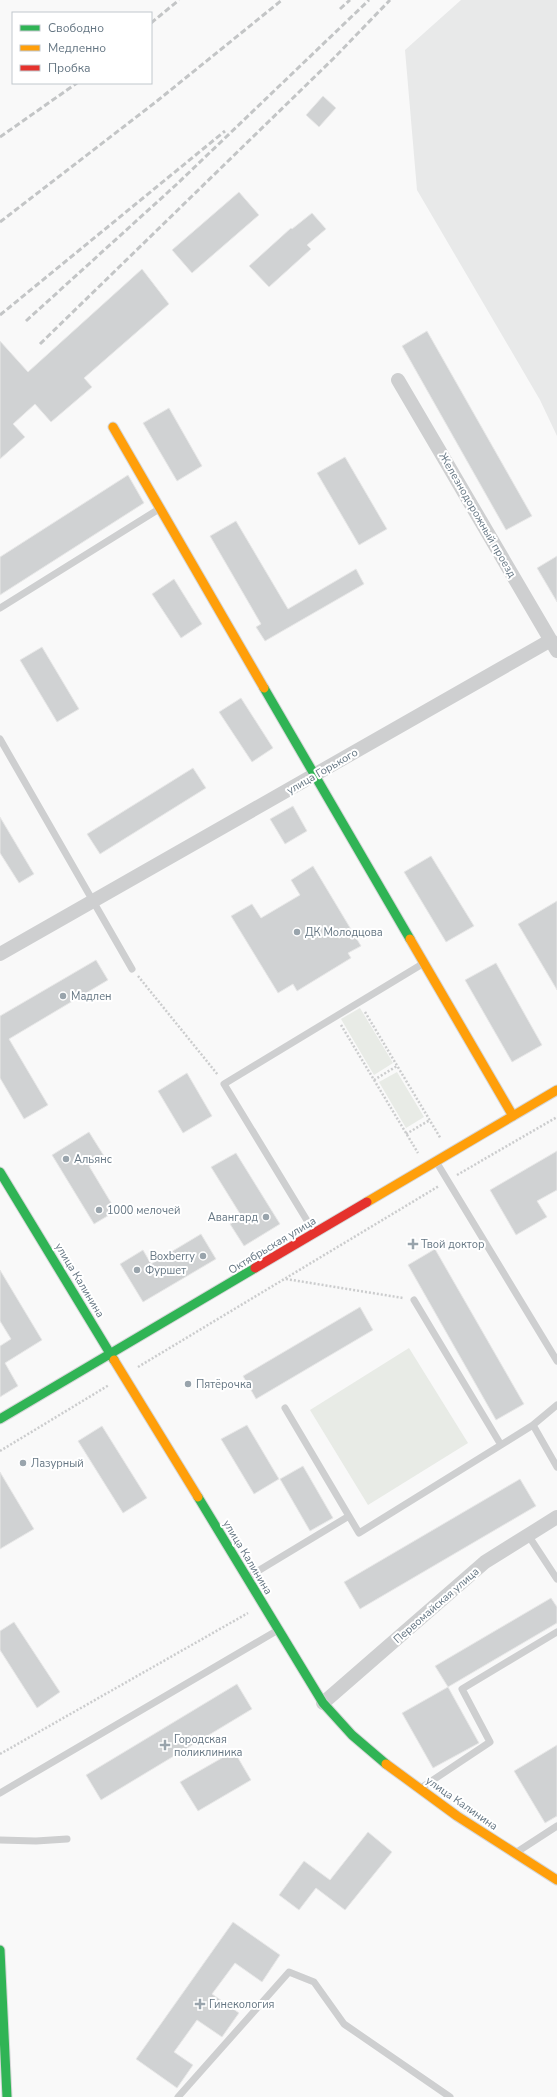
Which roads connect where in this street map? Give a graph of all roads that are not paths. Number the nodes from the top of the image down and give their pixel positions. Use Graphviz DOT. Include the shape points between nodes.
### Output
graph roads {
  1 [pos="398,380"];
  2 [pos="113,427"];
  3 [pos="161,508"];
  4 [pos="0,608"];
  5 [pos="554,646"];
  6 [pos="0,739"];
  7 [pos="316,775"];
  8 [pos="93,900"];
  9 [pos="0,954"];
  10 [pos="424,963"];
  11 [pos="132,968"];
  12 [pos="557,1090"];
  13 [pos="513,1116"];
  14 [pos="436,1162"];
  15 [pos="0,1172"];
  16 [pos="315,1234"];
  17 [pos="414,1300"];
  18 [pos="111,1354"];
  19 [pos="557,1362"];
  20 [pos="557,1405"];
  21 [pos="285,1408"];
  22 [pos="0,1420"];
  23 [pos="532,1425"];
  24 [pos="501,1445"];
  25 [pos="557,1467"];
  26 [pos="349,1516"];
  27 [pos="557,1517"];
  28 [pos="528,1535"];
  29 [pos="247,1578"];
  30 [pos="557,1579"];
  31 [pos="278,1630"];
  32 [pos="557,1632"];
  33 [pos="323,1703"];
  34 [pos="420,1788"];
  35 [pos="0,1793"];
  36 [pos="557,1826"];
  37 [pos="66,1839"];
  38 [pos="0,1840"];
  39 [pos="515,1854"];
  40 [pos="557,1880"];
  41 [pos="0,1950"];
  42 [pos="7,2097"];
  43 [pos="178,2097"];
  44 [pos="450,2097"];
  1 -- 5 [label="street, Железнодорожный проезд"];
  2 -- 3 [label="street"];
  3 -- 4 [label="lane"];
  3 -- 7 [label="street"];
  5 -- 7 [label="street, улица Горького"];
  6 -- 8 [label="lane"];
  7 -- 8 [label="street, улица Горького"];
  7 -- 10 [label="street"];
  8 -- 9 [label="street, улица Горького"];
  8 -- 11 [label="lane"];
  10 -- 13 [label="street"];
  10 -- 16 [label="lane" via="224,1084"];
  12 -- 13 [label="street, Октябрьская улица"];
  13 -- 14 [label="street, Октябрьская улица"];
  14 -- 16 [label="street, Октябрьская улица"];
  14 -- 19 [label="lane"];
  15 -- 18 [label="street, улица Калинина"];
  16 -- 18 [label="street, Октябрьская улица"];
  17 -- 24 [label="lane"];
  18 -- 22 [label="street, Октябрьская улица"];
  18 -- 29 [label="street, улица Калинина"];
  20 -- 23 [label="lane"];
  21 -- 26 [label="lane"];
  23 -- 24 [label="lane"];
  23 -- 25 [label="lane"];
  24 -- 26 [label="lane" via="359,1533"];
  26 -- 29 [label="lane"];
  27 -- 28 [label="street, Первомайская улица"];
  28 -- 30 [label="lane"];
  28 -- 33 [label="street, Первомайская улица" via="485,1562"];
  29 -- 31 [label="street, улица Калинина"];
  31 -- 33 [label="street, улица Калинина"];
  31 -- 35 [label="lane"];
  32 -- 34 [label="lane" via="462,1689 490,1742"];
  33 -- 34 [label="street, улица Калинина" via="362,1744"];
  34 -- 39 [label="street, улица Калинина"];
  36 -- 39 [label="lane"];
  37 -- 38 [label="lane"];
  39 -- 40 [label="street, улица Калинина"];
  41 -- 42 [label="street"];
  43 -- 44 [label="lane" via="289,1972 314,1982 344,2024"];
}
